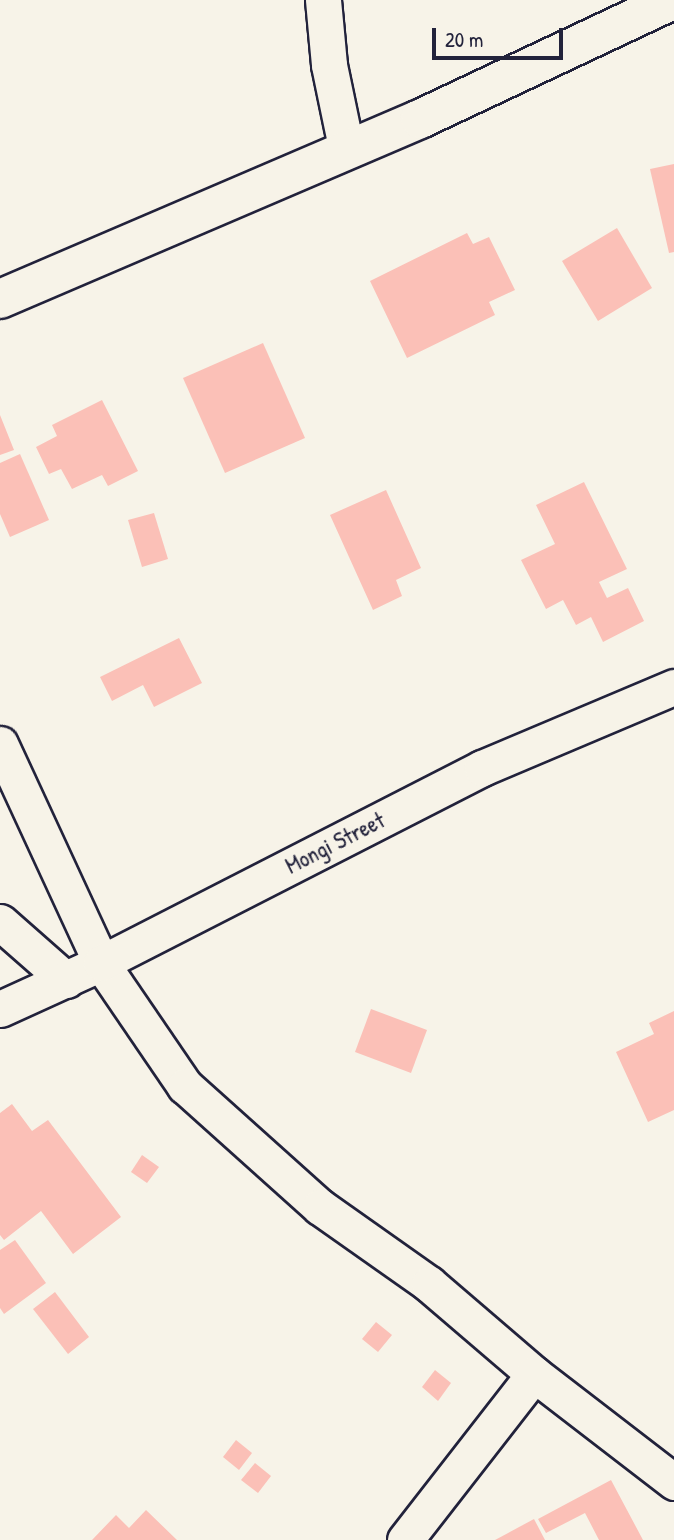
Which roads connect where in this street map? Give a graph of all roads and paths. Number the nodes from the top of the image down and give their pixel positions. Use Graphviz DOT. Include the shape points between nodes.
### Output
graph roads {
  1 [pos="323,0"];
  2 [pos="673,0"];
  3 [pos="346,147"];
  4 [pos="0,299"];
  5 [pos="674,687"];
  6 [pos="0,744"];
  7 [pos="0,922"];
  8 [pos="101,963"];
  9 [pos="66,980"];
  10 [pos="0,1009"];
  11 [pos="534,1374"];
  12 [pos="674,1482"];
  13 [pos="405,1540"];
  1 -- 3 [label="street" via="329,65"];
  2 -- 3 [label="street" via="420,119"];
  3 -- 4 [label="street"];
  5 -- 8 [label="street, Mongi Street" via="482,768"];
  6 -- 8 [label="street"];
  7 -- 9 [label="street"];
  8 -- 9 [label="street, Mongi Street"];
  8 -- 11 [label="street" via="185,1086 232,1132 320,1207 429,1284"];
  9 -- 10 [label="street, Mongi Street"];
  11 -- 12 [label="street"];
  11 -- 13 [label="street"];
}
